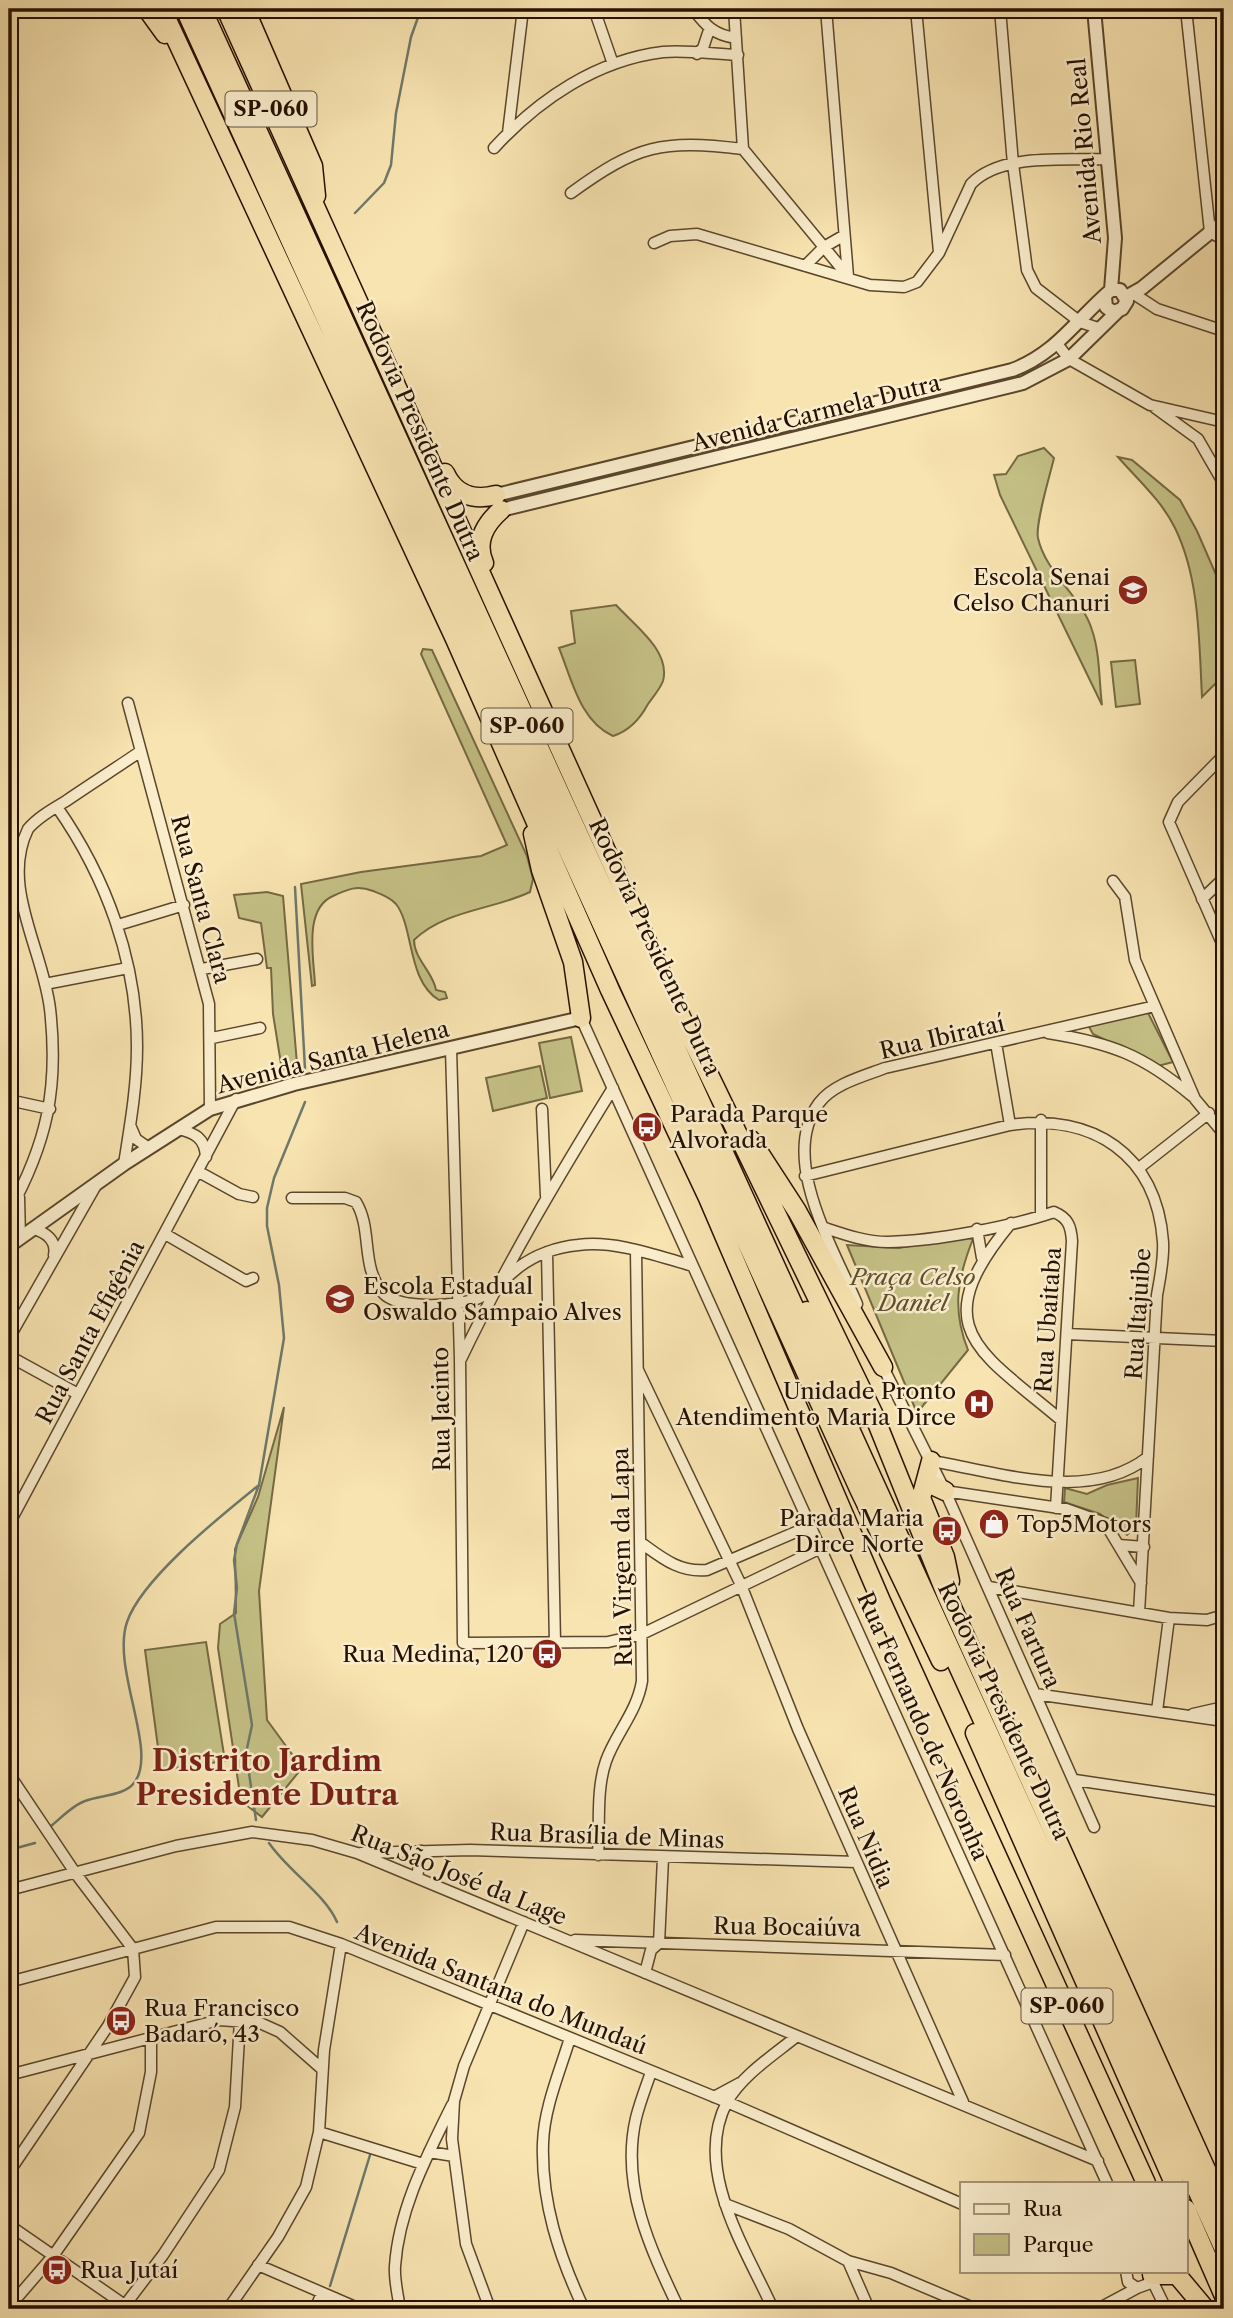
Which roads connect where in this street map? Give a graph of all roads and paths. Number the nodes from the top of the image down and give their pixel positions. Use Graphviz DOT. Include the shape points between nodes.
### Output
graph roads {
  1 [pos="147,9"];
  2 [pos="162,9"];
  3 [pos="185,9"];
  4 [pos="202,9"];
  5 [pos="226,9"];
  6 [pos="245,9"];
  7 [pos="523,9"];
  8 [pos="594,9"];
  9 [pos="693,9"];
  10 [pos="734,9"];
  11 [pos="825,9"];
  12 [pos="916,9"];
  13 [pos="1000,9"];
  14 [pos="1094,9"];
  15 [pos="1186,9"];
  16 [pos="709,30"];
  17 [pos="736,38"];
  18 [pos="697,54"];
  19 [pos="738,55"];
  20 [pos="613,64"];
  21 [pos="190,69"];
  22 [pos="511,106"];
  23 [pos="531,113"];
  24 [pos="508,133"];
  25 [pos="494,148"];
  26 [pos="743,149"];
  27 [pos="1108,159"];
  28 [pos="1013,164"];
  29 [pos="571,193"];
  30 [pos="317,210"];
  31 [pos="1224,221"];
  32 [pos="1210,232"];
  33 [pos="844,236"];
  34 [pos="1224,240"];
  35 [pos="654,243"];
  36 [pos="824,247"];
  37 [pos="939,253"];
  38 [pos="805,266"];
  39 [pos="848,276"];
  40 [pos="1108,294"];
  41 [pos="1130,295"];
  42 [pos="1118,311"];
  43 [pos="1080,322"];
  44 [pos="1098,328"];
  45 [pos="1224,331"];
  46 [pos="1058,345"];
  47 [pos="1069,359"];
  48 [pos="401,395"];
  49 [pos="1150,405"];
  50 [pos="1205,416"];
  51 [pos="1224,422"];
  52 [pos="1198,439"];
  53 [pos="1224,484"];
  54 [pos="498,503"];
  55 [pos="513,641"];
  56 [pos="128,703"];
  57 [pos="141,751"];
  58 [pos="1224,754"];
  59 [pos="529,806"];
  60 [pos="57,807"];
  61 [pos="9,870"];
  62 [pos="1224,878"];
  63 [pos="1113,881"];
  64 [pos="1202,899"];
  65 [pos="184,905"];
  66 [pos="118,925"];
  67 [pos="1224,948"];
  68 [pos="257,959"];
  69 [pos="128,968"];
  70 [pos="202,969"];
  71 [pos="45,984"];
  72 [pos="1155,1006"];
  73 [pos="581,1018"];
  74 [pos="682,1018"];
  75 [pos="260,1028"];
  76 [pos="1044,1032"];
  77 [pos="212,1038"];
  78 [pos="996,1043"];
  79 [pos="451,1049"];
  80 [pos="613,1088"];
  81 [pos="1195,1098"];
  82 [pos="236,1099"];
  83 [pos="9,1100"];
  84 [pos="50,1109"];
  85 [pos="210,1110"];
  86 [pos="542,1110"];
  87 [pos="1209,1113"];
  88 [pos="1041,1120"];
  89 [pos="130,1121"];
  90 [pos="1010,1125"];
  91 [pos="178,1129"];
  92 [pos="1224,1134"];
  93 [pos="149,1148"];
  94 [pos="206,1160"];
  95 [pos="124,1164"];
  96 [pos="1139,1168"];
  97 [pos="200,1172"];
  98 [pos="805,1176"];
  99 [pos="95,1187"];
  100 [pos="19,1194"];
  101 [pos="253,1197"];
  102 [pos="546,1197"];
  103 [pos="292,1198"];
  104 [pos="9,1212"];
  105 [pos="1041,1216"];
  106 [pos="1011,1223"];
  107 [pos="825,1228"];
  108 [pos="33,1229"];
  109 [pos="977,1229"];
  110 [pos="759,1233"];
  111 [pos="165,1234"];
  112 [pos="20,1238"];
  113 [pos="9,1246"];
  114 [pos="636,1250"];
  115 [pos="547,1252"];
  116 [pos="982,1258"];
  117 [pos="53,1259"];
  118 [pos="693,1266"];
  119 [pos="253,1278"];
  120 [pos="497,1285"];
  121 [pos="458,1304"];
  122 [pos="1067,1334"];
  123 [pos="9,1338"];
  124 [pos="1155,1338"];
  125 [pos="1224,1341"];
  126 [pos="9,1356"];
  127 [pos="460,1359"];
  128 [pos="883,1367"];
  129 [pos="638,1370"];
  130 [pos="78,1394"];
  131 [pos="1060,1420"];
  132 [pos="1148,1457"];
  133 [pos="931,1461"];
  134 [pos="1058,1464"];
  135 [pos="1037,1478"];
  136 [pos="1057,1482"];
  137 [pos="928,1483"];
  138 [pos="903,1485"];
  139 [pos="946,1491"];
  140 [pos="1056,1508"];
  141 [pos="9,1524"];
  142 [pos="810,1526"];
  143 [pos="640,1542"];
  144 [pos="1119,1545"];
  145 [pos="1144,1547"];
  146 [pos="821,1548"];
  147 [pos="729,1560"];
  148 [pos="1141,1583"];
  149 [pos="741,1585"];
  150 [pos="989,1587"];
  151 [pos="1139,1613"];
  152 [pos="1224,1615"];
  153 [pos="1169,1618"];
  154 [pos="958,1622"];
  155 [pos="642,1634"];
  156 [pos="555,1643"];
  157 [pos="1035,1693"];
  158 [pos="1224,1707"];
  159 [pos="1157,1711"];
  160 [pos="1186,1716"];
  161 [pos="1224,1721"];
  162 [pos="9,1774"];
  163 [pos="1075,1780"];
  164 [pos="1224,1802"];
  165 [pos="1094,1828"];
  166 [pos="421,1851"];
  167 [pos="357,1853"];
  168 [pos="598,1855"];
  169 [pos="663,1858"];
  170 [pos="856,1862"];
  171 [pos="76,1874"];
  172 [pos="416,1878"];
  173 [pos="9,1890"];
  174 [pos="524,1922"];
  175 [pos="568,1939"];
  176 [pos="341,1944"];
  177 [pos="659,1944"];
  178 [pos="133,1949"];
  179 [pos="893,1949"];
  180 [pos="1005,1955"];
  181 [pos="645,1973"];
  182 [pos="9,1982"];
  183 [pos="490,2006"];
  184 [pos="240,2020"];
  185 [pos="797,2036"];
  186 [pos="151,2038"];
  187 [pos="570,2038"];
  188 [pos="90,2053"];
  189 [pos="322,2069"];
  190 [pos="652,2072"];
  191 [pos="9,2075"];
  192 [pos="744,2081"];
  193 [pos="714,2096"];
  194 [pos="454,2101"];
  195 [pos="727,2102"];
  196 [pos="963,2102"];
  197 [pos="319,2133"];
  198 [pos="429,2152"];
  199 [pos="454,2156"];
  200 [pos="1098,2161"];
  201 [pos="423,2164"];
  202 [pos="9,2172"];
  203 [pos="1107,2182"];
  204 [pos="1146,2182"];
  205 [pos="1174,2182"];
  206 [pos="960,2203"];
  207 [pos="725,2204"];
  208 [pos="1224,2209"];
  209 [pos="1188,2214"];
  210 [pos="9,2225"];
  211 [pos="1224,2249"];
  212 [pos="53,2256"];
  213 [pos="848,2261"];
  214 [pos="258,2265"];
  215 [pos="1126,2272"];
  216 [pos="1186,2272"];
  217 [pos="1152,2274"];
  218 [pos="1137,2288"];
  219 [pos="322,2293"];
  220 [pos="1224,2297"];
  221 [pos="335,2298"];
  222 [pos="9,2307"];
  223 [pos="126,2308"];
  224 [pos="1204,2308"];
  225 [pos="228,2309"];
  226 [pos="315,2309"];
  227 [pos="330,2309"];
  228 [pos="360,2309"];
  229 [pos="400,2309"];
  230 [pos="490,2309"];
  231 [pos="584,2309"];
  232 [pos="679,2309"];
  233 [pos="773,2309"];
  234 [pos="869,2309"];
  235 [pos="976,2309"];
  236 [pos="1098,2309"];
  237 [pos="1166,2309"];
  1 -- 21 [label="highway"];
  2 -- 21 [label="highway, SP-060"];
  3 -- 205 [label="highway, Rodovia Presidente Dutra / SP-060" via="859,1489 972,1727"];
  4 -- 110 [label="highway, Rodovia Presidente Dutra / SP-060"];
  5 -- 30 [label="highway, SP-060"];
  6 -- 30 [label="highway" via="313,166"];
  7 -- 22 [label="street"];
  8 -- 20 [label="street"];
  9 -- 16 [label="street"];
  10 -- 17 [label="street"];
  11 -- 33 [label="street"];
  12 -- 37 [label="street"];
  13 -- 28 [label="street"];
  14 -- 27 [label="street, Avenida Rio Real"];
  15 -- 32 [label="street"];
  16 -- 17 [label="street"];
  16 -- 18 [label="street"];
  17 -- 19 [label="street"];
  18 -- 19 [label="street"];
  18 -- 20 [label="street" via="666,52"];
  19 -- 26 [label="street"];
  20 -- 23 [label="street" via="584,76"];
  21 -- 59 [label="highway, SP-060"];
  22 -- 23 [label="street"];
  22 -- 24 [label="street"];
  23 -- 24 [label="street"];
  24 -- 25 [label="street"];
  26 -- 29 [label="street" via="692,143 645,149"];
  26 -- 36 [label="street"];
  27 -- 28 [label="street"];
  27 -- 40 [label="street, Avenida Rio Real" via="1115,238"];
  28 -- 37 [label="street" via="982,173 971,184"];
  28 -- 43 [label="street" via="1030,280"];
  30 -- 48 [label="highway, SP-060"];
  31 -- 32 [label="street"];
  32 -- 34 [label="street"];
  32 -- 41 [label="street"];
  33 -- 36 [label="street"];
  33 -- 39 [label="street"];
  35 -- 38 [label="street" via="670,236 697,234"];
  36 -- 38 [label="street"];
  36 -- 39 [label="street"];
  37 -- 39 [label="street" via="917,282 904,287 887,288"];
  38 -- 39 [label="street"];
  40 -- 41 [label="street" via="1120,290"];
  40 -- 42 [label="street" via="1109,310"];
  40 -- 43 [label="street, Avenida Carmela Dutra"];
  41 -- 42 [label="street, Avenida Carmela Dutra"];
  41 -- 45 [label="street"];
  42 -- 44 [label="street, Avenida Carmela Dutra"];
  43 -- 44 [label="street"];
  43 -- 46 [label="street, Avenida Carmela Dutra"];
  44 -- 47 [label="street, Avenida Carmela Dutra"];
  46 -- 47 [label="street"];
  46 -- 54 [label="street, Avenida Carmela Dutra" via="1012,370"];
  47 -- 49 [label="street"];
  47 -- 54 [label="street, Avenida Carmela Dutra" via="1012,386"];
  48 -- 54 [label="highway" via="421,420 451,487"];
  48 -- 55 [label="highway, SP-060"];
  49 -- 50 [label="street"];
  49 -- 52 [label="street"];
  50 -- 51 [label="street"];
  50 -- 52 [label="street"];
  52 -- 53 [label="street"];
  54 -- 55 [label="highway" via="479,550"];
  55 -- 74 [label="highway, SP-060"];
  56 -- 57 [label="street, Rua Santa Clara"];
  57 -- 60 [label="street"];
  57 -- 65 [label="street, Rua Santa Clara"];
  58 -- 64 [label="street" via="1171,814 1171,833"];
  59 -- 73 [label="highway" via="541,870 573,962"];
  59 -- 204 [label="highway, SP-060" via="708,1198 881,1601 905,1682 924,1725 986,1829"];
  60 -- 61 [label="street" via="27,830"];
  60 -- 66 [label="street" via="94,869"];
  61 -- 71 [label="street" via="13,901"];
  62 -- 64 [label="street"];
  63 -- 72 [label="street" via="1125,897 1135,960"];
  64 -- 67 [label="street"];
  65 -- 66 [label="street"];
  65 -- 70 [label="street, Rua Santa Clara"];
  66 -- 69 [label="street"];
  68 -- 70 [label="street"];
  69 -- 71 [label="street"];
  69 -- 89 [label="street" via="137,1046"];
  70 -- 77 [label="street, Rua Santa Clara"];
  71 -- 84 [label="street" via="52,1040"];
  72 -- 76 [label="street, Rua Ibirataí"];
  72 -- 81 [label="street"];
  73 -- 79 [label="street, Avenida Santa Helena"];
  73 -- 80 [label="street, Rua Fernando de Noronha"];
  74 -- 128 [label="highway" via="704,1043 752,1140"];
  74 -- 138 [label="highway" via="873,1413"];
  75 -- 77 [label="street"];
  76 -- 78 [label="street, Rua Ibirataí"];
  76 -- 81 [label="street" via="1098,1041 1140,1058"];
  77 -- 85 [label="street, Rua Santa Clara"];
  78 -- 90 [label="street"];
  78 -- 98 [label="street, Rua Ibirataí" via="885,1068 832,1092 819,1102 807,1127"];
  79 -- 82 [label="street, Avenida Santa Helena"];
  79 -- 121 [label="street, Rua Jacinto"];
  80 -- 102 [label="street"];
  80 -- 118 [label="street, Rua Fernando de Noronha"];
  81 -- 87 [label="street"];
  82 -- 85 [label="street, Avenida Santa Helena"];
  82 -- 94 [label="street, Rua Santa Efigênia"];
  83 -- 84 [label="street"];
  84 -- 100 [label="street"];
  85 -- 91 [label="street, Avenida Santa Helena"];
  86 -- 102 [label="street"];
  87 -- 92 [label="street"];
  87 -- 96 [label="street"];
  88 -- 90 [label="street, Rua Itajuibe"];
  88 -- 96 [label="street, Rua Itajuibe" via="1094,1132"];
  88 -- 105 [label="street"];
  89 -- 93 [label="street" via="136,1139"];
  89 -- 95 [label="street"];
  90 -- 98 [label="street, Rua Itajuibe"];
  91 -- 93 [label="street, Avenida Santa Helena"];
  91 -- 94 [label="street" via="201,1140"];
  93 -- 95 [label="street, Avenida Santa Helena"];
  94 -- 97 [label="street, Rua Santa Efigênia"];
  95 -- 99 [label="street, Avenida Santa Helena"];
  96 -- 124 [label="street, Rua Itajuibe" via="1153,1197 1164,1245"];
  97 -- 101 [label="street"];
  97 -- 111 [label="street, Rua Santa Efigênia"];
  98 -- 107 [label="street, Rua Fartura"];
  99 -- 108 [label="street, Avenida Santa Helena"];
  99 -- 117 [label="street"];
  100 -- 104 [label="street"];
  100 -- 112 [label="street"];
  102 -- 120 [label="street"];
  103 -- 121 [label="street" via="356,1202 362,1214 369,1267 385,1296 412,1304"];
  105 -- 106 [label="street, Rua Ubaitaba"];
  105 -- 122 [label="street, Rua Ubaitaba" via="1054,1212 1065,1217 1071,1228"];
  106 -- 109 [label="street, Rua Ubaitaba"];
  106 -- 116 [label="street"];
  107 -- 109 [label="street, Rua Ubaitaba" via="862,1240 888,1242"];
  107 -- 128 [label="street, Rua Fartura"];
  108 -- 112 [label="street, Avenida Santa Helena"];
  108 -- 117 [label="street" via="54,1243"];
  109 -- 116 [label="street"];
  110 -- 138 [label="highway" via="773,1242 890,1472"];
  110 -- 211 [label="highway, Rodovia Presidente Dutra / SP-060"];
  111 -- 119 [label="street" via="246,1280"];
  111 -- 130 [label="street, Rua Santa Efigênia"];
  112 -- 113 [label="street, Avenida Santa Helena"];
  114 -- 115 [label="street" via="579,1245"];
  114 -- 118 [label="street"];
  114 -- 129 [label="street, Rua Virgem da Lapa"];
  115 -- 120 [label="street"];
  115 -- 156 [label="street"];
  116 -- 131 [label="street" via="967,1300 979,1351"];
  117 -- 123 [label="street"];
  118 -- 142 [label="street, Rua Fernando de Noronha"];
  120 -- 121 [label="street" via="481,1297"];
  120 -- 127 [label="street"];
  121 -- 127 [label="street, Rua Jacinto"];
  122 -- 124 [label="street"];
  122 -- 131 [label="street, Rua Ubaitaba"];
  124 -- 125 [label="street"];
  124 -- 132 [label="street, Rua Itajuibe"];
  126 -- 130 [label="street"];
  127 -- 156 [label="street, Rua Jacinto" via="463,1643"];
  128 -- 133 [label="street, Rua Fartura"];
  129 -- 143 [label="street, Rua Virgem da Lapa"];
  129 -- 147 [label="street, Rua Nidia"];
  130 -- 141 [label="street, Rua Santa Efigênia"];
  131 -- 134 [label="street, Rua Ubaitaba"];
  132 -- 136 [label="street" via="1116,1477"];
  132 -- 145 [label="street, Rua Itajuibe"];
  133 -- 135 [label="street"];
  133 -- 137 [label="highway"];
  133 -- 139 [label="street, Rua Fartura"];
  134 -- 135 [label="street"];
  134 -- 136 [label="street, Rua Ubaitaba"];
  135 -- 136 [label="street"];
  136 -- 140 [label="street, Rua Ubaitaba"];
  137 -- 139 [label="highway"];
  137 -- 154 [label="highway" via="921,1498 945,1557"];
  138 -- 154 [label="highway"];
  139 -- 140 [label="street"];
  139 -- 150 [label="street, Rua Fartura"];
  140 -- 144 [label="street" via="1105,1523"];
  142 -- 146 [label="street, Rua Fernando de Noronha"];
  142 -- 147 [label="street"];
  143 -- 147 [label="street" via="682,1569 707,1570"];
  143 -- 155 [label="street, Rua Virgem da Lapa"];
  144 -- 145 [label="street"];
  144 -- 148 [label="street"];
  145 -- 148 [label="street, Rua Itajuibe"];
  146 -- 149 [label="street"];
  146 -- 180 [label="street, Rua Fernando de Noronha"];
  147 -- 149 [label="street, Rua Nidia"];
  148 -- 151 [label="street, Rua Itajuibe"];
  149 -- 155 [label="street"];
  149 -- 170 [label="street, Rua Nidia"];
  150 -- 151 [label="street"];
  150 -- 157 [label="street, Rua Fartura"];
  151 -- 153 [label="street"];
  152 -- 153 [label="street" via="1207,1620"];
  153 -- 159 [label="street"];
  154 -- 208 [label="highway"];
  155 -- 156 [label="street" via="608,1642"];
  155 -- 168 [label="street, Rua Virgem da Lapa" via="639,1698 602,1773"];
  157 -- 159 [label="street"];
  157 -- 163 [label="street, Rua Fartura"];
  158 -- 160 [label="street"];
  159 -- 160 [label="street"];
  160 -- 161 [label="street"];
  162 -- 171 [label="street"];
  163 -- 164 [label="street"];
  163 -- 165 [label="street, Rua Fartura"];
  166 -- 167 [label="street, Rua Brasília de Minas"];
  166 -- 168 [label="street, Rua Brasília de Minas"];
  166 -- 172 [label="street"];
  167 -- 171 [label="street, Rua São José da Lage" via="312,1840 252,1832 176,1846"];
  167 -- 172 [label="street, Rua São José da Lage"];
  168 -- 169 [label="street, Rua Brasília de Minas"];
  169 -- 170 [label="street, Rua Brasília de Minas"];
  169 -- 177 [label="street"];
  170 -- 179 [label="street, Rua Nidia"];
  171 -- 173 [label="street, Rua São José da Lage"];
  171 -- 178 [label="street"];
  172 -- 174 [label="street, Rua São José da Lage"];
  174 -- 175 [label="street, Rua São José da Lage"];
  174 -- 183 [label="street"];
  175 -- 177 [label="street, Rua Bocaiúva"];
  175 -- 181 [label="street, Rua São José da Lage"];
  176 -- 178 [label="street, Avenida Santana do Mundaú" via="289,1927 251,1924 216,1927"];
  176 -- 183 [label="street, Avenida Santana do Mundaú"];
  176 -- 189 [label="street"];
  177 -- 179 [label="street, Rua Bocaiúva"];
  177 -- 181 [label="street" via="651,1950"];
  178 -- 182 [label="street, Avenida Santana do Mundaú"];
  178 -- 188 [label="street" via="135,1977"];
  179 -- 180 [label="street, Rua Bocaiúva"];
  179 -- 196 [label="street, Rua Nidia"];
  180 -- 200 [label="street, Rua Fernando de Noronha"];
  181 -- 185 [label="street, Rua São José da Lage"];
  183 -- 187 [label="street, Avenida Santana do Mundaú"];
  183 -- 194 [label="street"];
  184 -- 186 [label="street" via="200,2024"];
  184 -- 189 [label="street" via="280,2032"];
  184 -- 223 [label="street" via="235,2107 219,2170"];
  185 -- 192 [label="street"];
  185 -- 196 [label="street, Rua São José da Lage"];
  186 -- 188 [label="street"];
  186 -- 212 [label="street" via="151,2072 139,2133"];
  187 -- 190 [label="street, Avenida Santana do Mundaú"];
  187 -- 231 [label="street" via="543,2141 556,2245"];
  188 -- 191 [label="street"];
  188 -- 202 [label="street"];
  189 -- 197 [label="street"];
  190 -- 193 [label="street, Avenida Santana do Mundaú"];
  190 -- 232 [label="street" via="636,2119 631,2154 634,2186 640,2219"];
  192 -- 193 [label="street"];
  192 -- 195 [label="street"];
  193 -- 195 [label="street, Avenida Santana do Mundaú"];
  194 -- 198 [label="street"];
  194 -- 199 [label="street"];
  195 -- 206 [label="street, Avenida Santana do Mundaú"];
  195 -- 207 [label="street" via="715,2160"];
  196 -- 200 [label="street, Rua São José da Lage"];
  197 -- 201 [label="street"];
  197 -- 214 [label="street" via="306,2187"];
  198 -- 199 [label="street"];
  198 -- 201 [label="street"];
  199 -- 230 [label="street" via="466,2244"];
  200 -- 203 [label="street, Rua Fernando de Noronha"];
  201 -- 229 [label="street" via="400,2226 394,2269"];
  207 -- 213 [label="street" via="789,2228"];
  207 -- 233 [label="street"];
  209 -- 220 [label="highway"];
  210 -- 212 [label="street"];
  212 -- 222 [label="street"];
  212 -- 223 [label="street"];
  213 -- 234 [label="street"];
  213 -- 235 [label="street" via="891,2273"];
  214 -- 219 [label="street"];
  214 -- 225 [label="street"];
  215 -- 218 [label="street" via="1128,2282"];
  216 -- 224 [label="highway"];
  217 -- 218 [label="street" via="1148,2284"];
  217 -- 224 [label="highway" via="1177,2275"];
  217 -- 237 [label="street"];
  218 -- 236 [label="street"];
  219 -- 221 [label="street"];
  219 -- 226 [label="street"];
  221 -- 227 [label="street"];
  221 -- 228 [label="street"];
}
